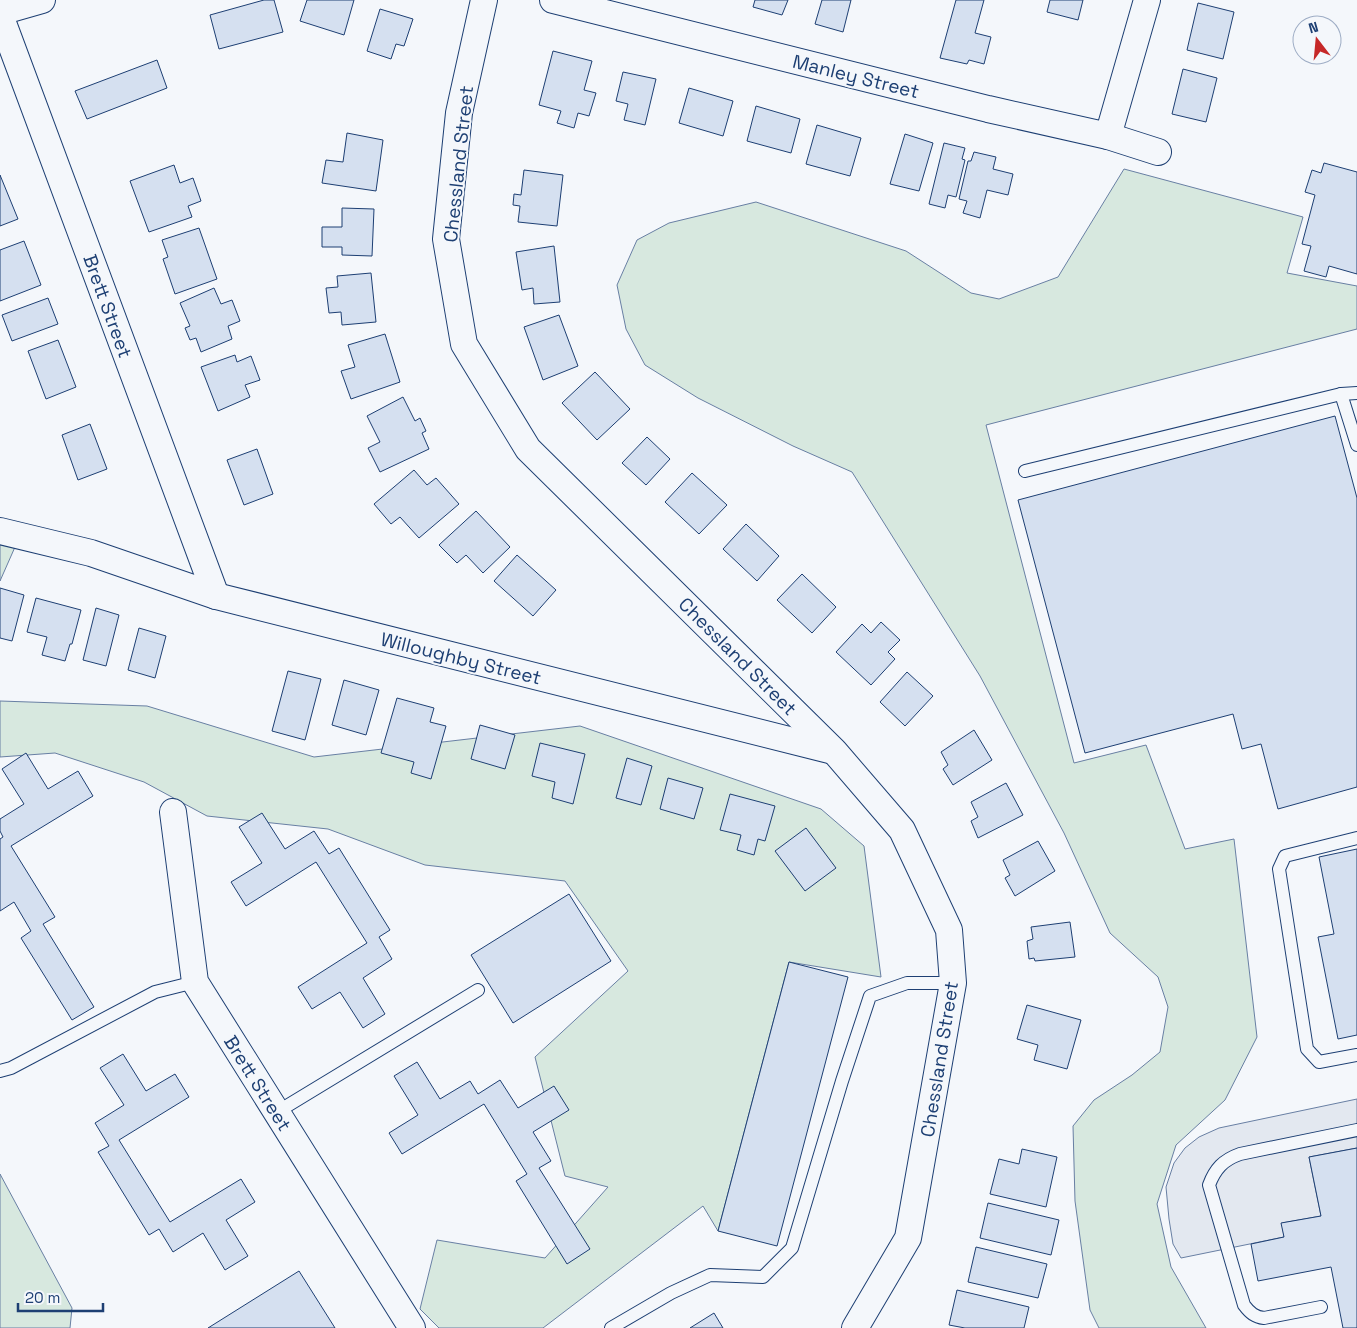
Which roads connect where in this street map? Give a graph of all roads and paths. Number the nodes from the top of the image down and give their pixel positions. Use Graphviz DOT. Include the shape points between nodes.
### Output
graph roads {
  1 [pos="42,0"];
  2 [pos="484,0"];
  3 [pos="553,0"];
  4 [pos="1147,0"];
  5 [pos="0,14"];
  6 [pos="1108,136"];
  7 [pos="1158,152"];
  8 [pos="1357,393"];
  9 [pos="1341,394"];
  10 [pos="1357,445"];
  11 [pos="1025,471"];
  12 [pos="0,531"];
  13 [pos="216,596"];
  14 [pos="834,751"];
  15 [pos="172,812"];
  16 [pos="1357,838"];
  17 [pos="195,982"];
  18 [pos="953,983"];
  19 [pos="478,990"];
  20 [pos="1357,1055"];
  21 [pos="0,1071"];
  22 [pos="277,1112"];
  23 [pos="1357,1130"];
  24 [pos="1321,1306"];
  25 [pos="412,1328"];
  26 [pos="611,1328"];
  27 [pos="855,1328"];
  1 -- 5 [label="street"];
  2 -- 14 [label="street, Chessland Street" via="459,113 446,239 464,344 528,449"];
  3 -- 6 [label="street, Manley Street"];
  4 -- 6 [label="street"];
  5 -- 13 [label="street, Brett Street"];
  6 -- 7 [label="street, Manley Street"];
  8 -- 9 [label="lane"];
  9 -- 10 [label="lane"];
  9 -- 11 [label="lane"];
  12 -- 13 [label="street, Willoughby Street" via="91,553"];
  13 -- 14 [label="street, Willoughby Street"];
  14 -- 18 [label="street, Chessland Street" via="902,830 949,930"];
  15 -- 17 [label="street, Brett Street"];
  16 -- 20 [label="lane" via="1284,856 1279,869 1307,1049 1319,1062"];
  17 -- 21 [label="lane" via="155,992"];
  17 -- 22 [label="street, Brett Street"];
  18 -- 26 [label="lane" via="907,984 870,996 792,1248 763,1277 710,1275 671,1293"];
  18 -- 27 [label="street, Chessland Street" via="908,1238"];
  19 -- 22 [label="lane"];
  22 -- 25 [label="street, Brett Street"];
  23 -- 24 [label="lane" via="1234,1156 1221,1164 1210,1185 1247,1310 1264,1318"];
}
